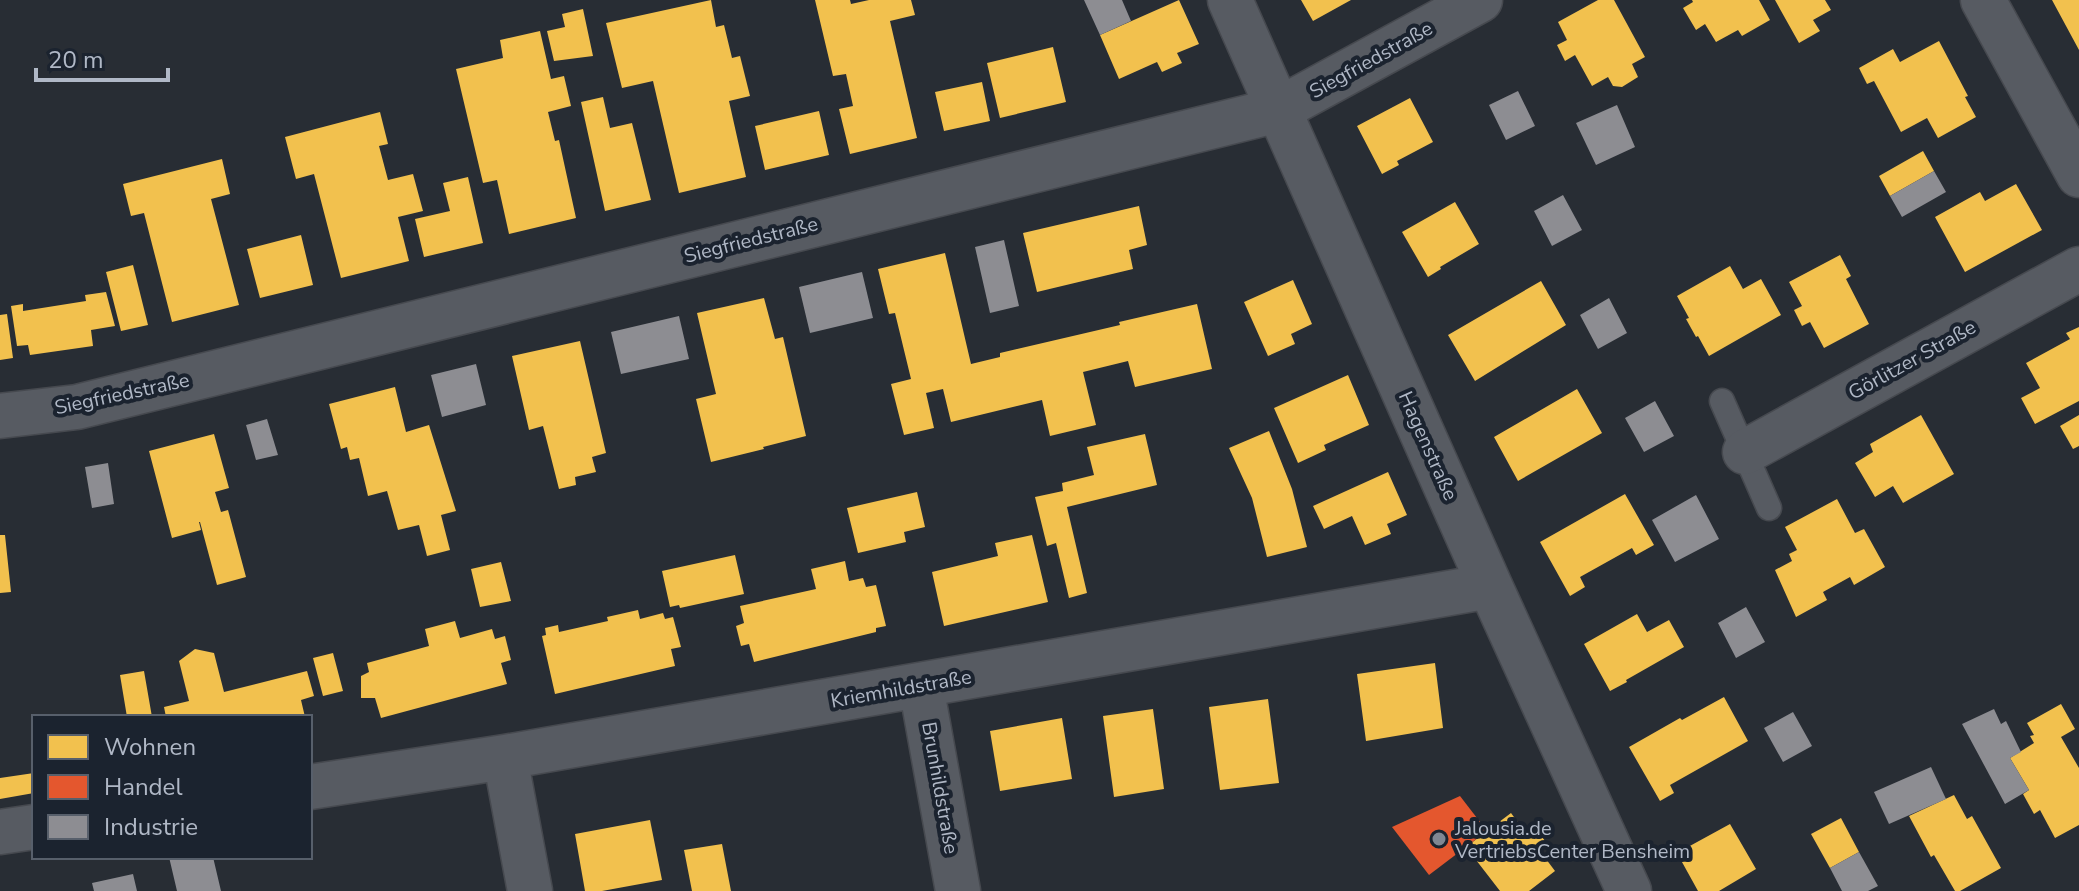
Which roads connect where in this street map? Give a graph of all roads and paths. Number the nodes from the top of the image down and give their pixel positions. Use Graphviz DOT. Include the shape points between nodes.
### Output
graph roads {
  1 [pos="1230,0"];
  2 [pos="1480,0"];
  3 [pos="1983,0"];
  4 [pos="1278,110"];
  5 [pos="2079,175"];
  6 [pos="2079,269"];
  7 [pos="1722,401"];
  8 [pos="0,416"];
  9 [pos="1745,452"];
  10 [pos="1769,508"];
  11 [pos="1490,586"];
  12 [pos="921,686"];
  13 [pos="505,757"];
  14 [pos="312,787"];
  15 [pos="32,827"];
  16 [pos="0,832"];
  17 [pos="530,891"];
  18 [pos="958,891"];
  19 [pos="1629,891"];
  1 -- 4 [label="street, Hagenstraße"];
  2 -- 4 [label="street, Siegfriedstraße"];
  3 -- 5 [label="street"];
  4 -- 8 [label="street, Siegfriedstraße" via="77,407"];
  4 -- 11 [label="street, Hagenstraße"];
  6 -- 9 [label="street, Görlitzer Straße"];
  7 -- 9 [label="lane"];
  9 -- 10 [label="lane"];
  11 -- 12 [label="street, Kriemhildstraße"];
  11 -- 19 [label="street, Hagenstraße"];
  12 -- 13 [label="street, Kriemhildstraße"];
  12 -- 18 [label="street, Brunhildstraße"];
  13 -- 14 [label="street, Kriemhildstraße"];
  13 -- 17 [label="street"];
  15 -- 16 [label="street"];
}
